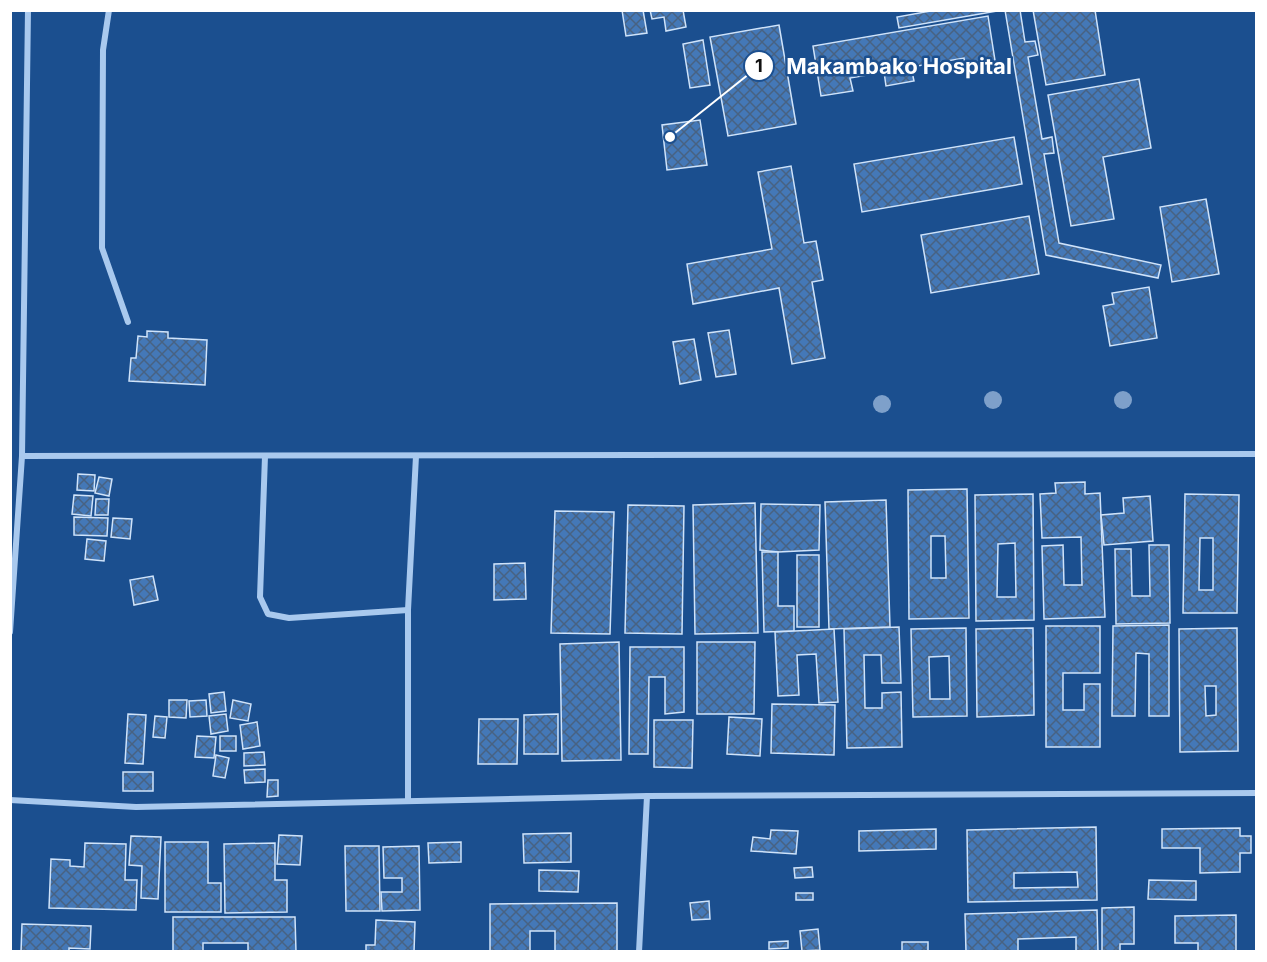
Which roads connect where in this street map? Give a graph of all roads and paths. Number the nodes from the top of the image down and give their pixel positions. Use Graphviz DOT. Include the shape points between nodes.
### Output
graph roads {
  1 [pos="27,10"];
  2 [pos="109,10"];
  3 [pos="128,322"];
  4 [pos="1257,454"];
  5 [pos="22,456"];
  6 [pos="265,456"];
  7 [pos="416,456"];
  8 [pos="408,610"];
  9 [pos="10,632"];
  10 [pos="1257,793"];
  11 [pos="647,796"];
  12 [pos="10,800"];
  13 [pos="408,801"];
  14 [pos="639,951"];
  1 -- 5 [label="street"];
  2 -- 3 [label="street" via="103,50 102,248"];
  4 -- 7 [label="street"];
  5 -- 6 [label="street"];
  5 -- 9 [label="street"];
  6 -- 7 [label="street"];
  6 -- 8 [label="street" via="260,597 268,614 289,618"];
  7 -- 8 [label="street"];
  8 -- 13 [label="street"];
  10 -- 11 [label="street"];
  11 -- 13 [label="street"];
  11 -- 14 [label="street"];
  12 -- 13 [label="street" via="136,807"];
}
